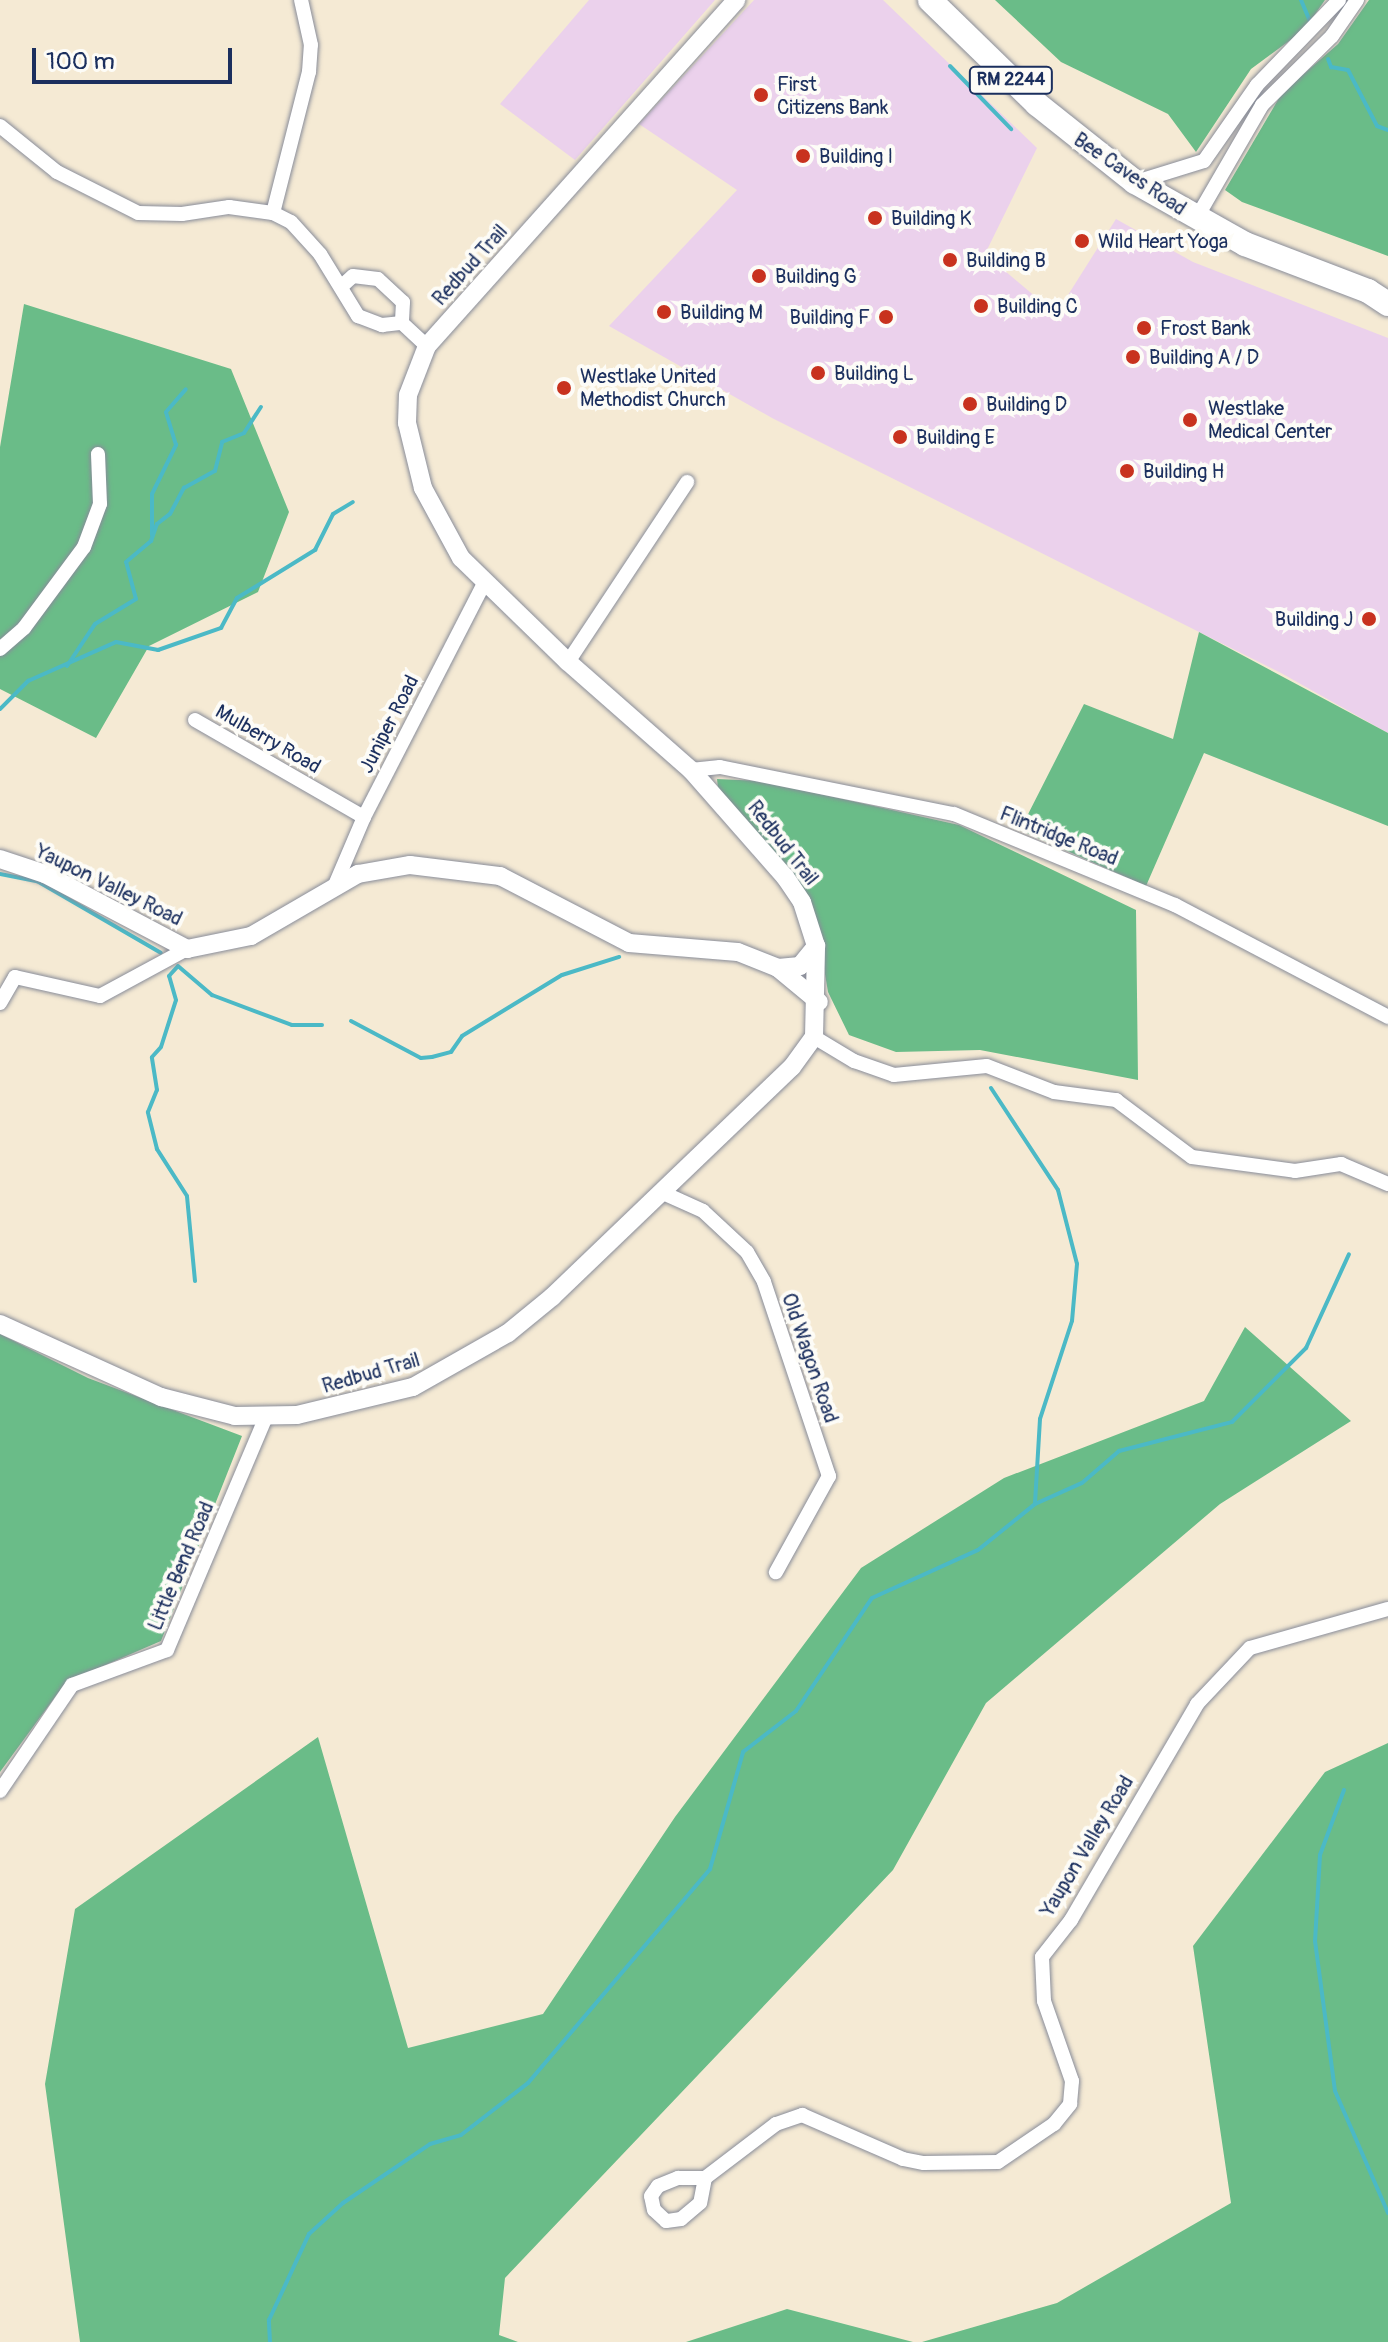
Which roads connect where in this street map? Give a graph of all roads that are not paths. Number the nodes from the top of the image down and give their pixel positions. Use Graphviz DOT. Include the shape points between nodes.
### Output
graph roads {
  1 [pos="301,0"];
  2 [pos="736,0"];
  3 [pos="930,0"];
  4 [pos="1339,0"];
  5 [pos="1357,0"];
  6 [pos="0,126"];
  7 [pos="1135,182"];
  8 [pos="273,213"];
  9 [pos="1196,219"];
  10 [pos="343,285"];
  11 [pos="1381,295"];
  12 [pos="402,323"];
  13 [pos="427,346"];
  14 [pos="98,454"];
  15 [pos="687,482"];
  16 [pos="484,584"];
  17 [pos="0,649"];
  18 [pos="568,662"];
  19 [pos="195,720"];
  20 [pos="691,770"];
  21 [pos="364,817"];
  22 [pos="0,859"];
  23 [pos="335,885"];
  24 [pos="816,946"];
  25 [pos="187,949"];
  26 [pos="778,968"];
  27 [pos="819,1002"];
  28 [pos="0,1003"];
  29 [pos="1388,1017"];
  30 [pos="814,1037"];
  31 [pos="1388,1184"];
  32 [pos="661,1192"];
  33 [pos="0,1324"];
  34 [pos="265,1419"];
  35 [pos="776,1572"];
  36 [pos="1388,1609"];
  37 [pos="0,1791"];
  38 [pos="705,2178"];
  1 -- 8 [label="street" via="311,45 309,72"];
  2 -- 13 [label="street, Redbud Trail"];
  3 -- 7 [label="main road, Bee Caves Road / RM 2244" via="1046,112"];
  4 -- 7 [label="street" via="1257,85 1204,161"];
  5 -- 9 [label="street" via="1332,36 1262,105"];
  6 -- 8 [label="street" via="57,172 138,213 172,215 229,207"];
  7 -- 9 [label="main road, Bee Caves Road / RM 2244"];
  8 -- 10 [label="street" via="299,230"];
  9 -- 11 [label="main road, Bee Caves Road / RM 2244" via="1267,254"];
  10 -- 12 [label="street" via="347,306 358,316 382,325"];
  10 -- 12 [label="street" via="353,276 378,279 403,302"];
  12 -- 13 [label="street"];
  13 -- 16 [label="street, Redbud Trail" via="408,395 412,453 442,528"];
  14 -- 17 [label="street" via="100,504 84,547 24,628"];
  15 -- 18 [label="street"];
  16 -- 18 [label="street, Redbud Trail"];
  16 -- 21 [label="street, Juniper Road"];
  18 -- 20 [label="street, Redbud Trail"];
  19 -- 21 [label="street, Mulberry Road"];
  20 -- 24 [label="street, Redbud Trail" via="785,877 802,902"];
  20 -- 29 [label="street, Flintridge Road" via="720,767 954,814 1175,905"];
  21 -- 23 [label="street, Juniper Road"];
  22 -- 25 [label="street, Yaupon Valley Road" via="45,874"];
  23 -- 25 [label="street, Yaupon Valley Road" via="251,936"];
  23 -- 26 [label="street, Yaupon Valley Road" via="358,874 410,865 500,876 629,943 738,952"];
  24 -- 26 [label="street" via="800,966"];
  24 -- 27 [label="street, Redbud Trail"];
  25 -- 28 [label="street" via="100,996 15,977"];
  26 -- 27 [label="street, Yaupon Valley Road"];
  27 -- 30 [label="street, Redbud Trail"];
  30 -- 31 [label="street" via="854,1061 894,1075 987,1066 1054,1092 1116,1100 1192,1157 1295,1171 1341,1164"];
  30 -- 32 [label="street, Redbud Trail" via="792,1067"];
  32 -- 34 [label="street, Redbud Trail" via="552,1297 455,1367 367,1401"];
  32 -- 35 [label="street, Old Wagon Road" via="703,1211 747,1252 764,1282 829,1476"];
  33 -- 34 [label="street, Redbud Trail" via="161,1397"];
  34 -- 37 [label="street, Little Bend Road" via="167,1650 72,1685"];
  36 -- 38 [label="street, Yaupon Valley Road" via="1250,1648 1197,1704 1071,1920 1042,1957 1044,2001 1072,2081 1070,2104 1054,2124 998,2162 924,2163 802,2115 776,2124"];
}
